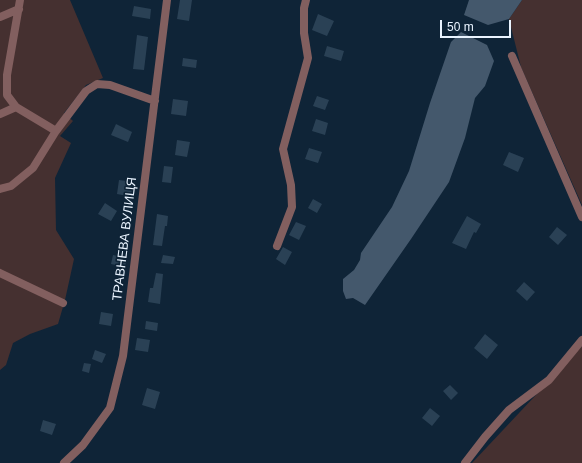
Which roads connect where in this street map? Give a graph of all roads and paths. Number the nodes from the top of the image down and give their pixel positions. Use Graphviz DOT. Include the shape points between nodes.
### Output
graph roads {
  1 [pos="20,0"];
  2 [pos="167,0"];
  3 [pos="306,0"];
  4 [pos="19,9"];
  5 [pos="0,17"];
  6 [pos="512,56"];
  7 [pos="155,101"];
  8 [pos="16,108"];
  9 [pos="0,114"];
  10 [pos="56,131"];
  11 [pos="0,189"];
  12 [pos="582,216"];
  13 [pos="277,246"];
  14 [pos="0,273"];
  15 [pos="63,303"];
  16 [pos="582,340"];
  17 [pos="64,463"];
  18 [pos="465,463"];
  1 -- 4 [label="street"];
  2 -- 7 [label="street, ТРАВНЕВА ВУЛИЦЯ"];
  3 -- 13 [label="street" via="304,34 308,58 283,149 291,185 292,207"];
  4 -- 5 [label="street"];
  4 -- 8 [label="street" via="7,74 7,95"];
  6 -- 12 [label="street"];
  7 -- 10 [label="street" via="110,84 97,84 86,91"];
  7 -- 17 [label="street, ТРАВНЕВА ВУЛИЦЯ" via="122,356 110,408 83,445"];
  8 -- 9 [label="street"];
  8 -- 10 [label="street"];
  10 -- 11 [label="street" via="33,168 11,186"];
  14 -- 15 [label="street"];
  16 -- 18 [label="street" via="549,380 509,410"];
}
